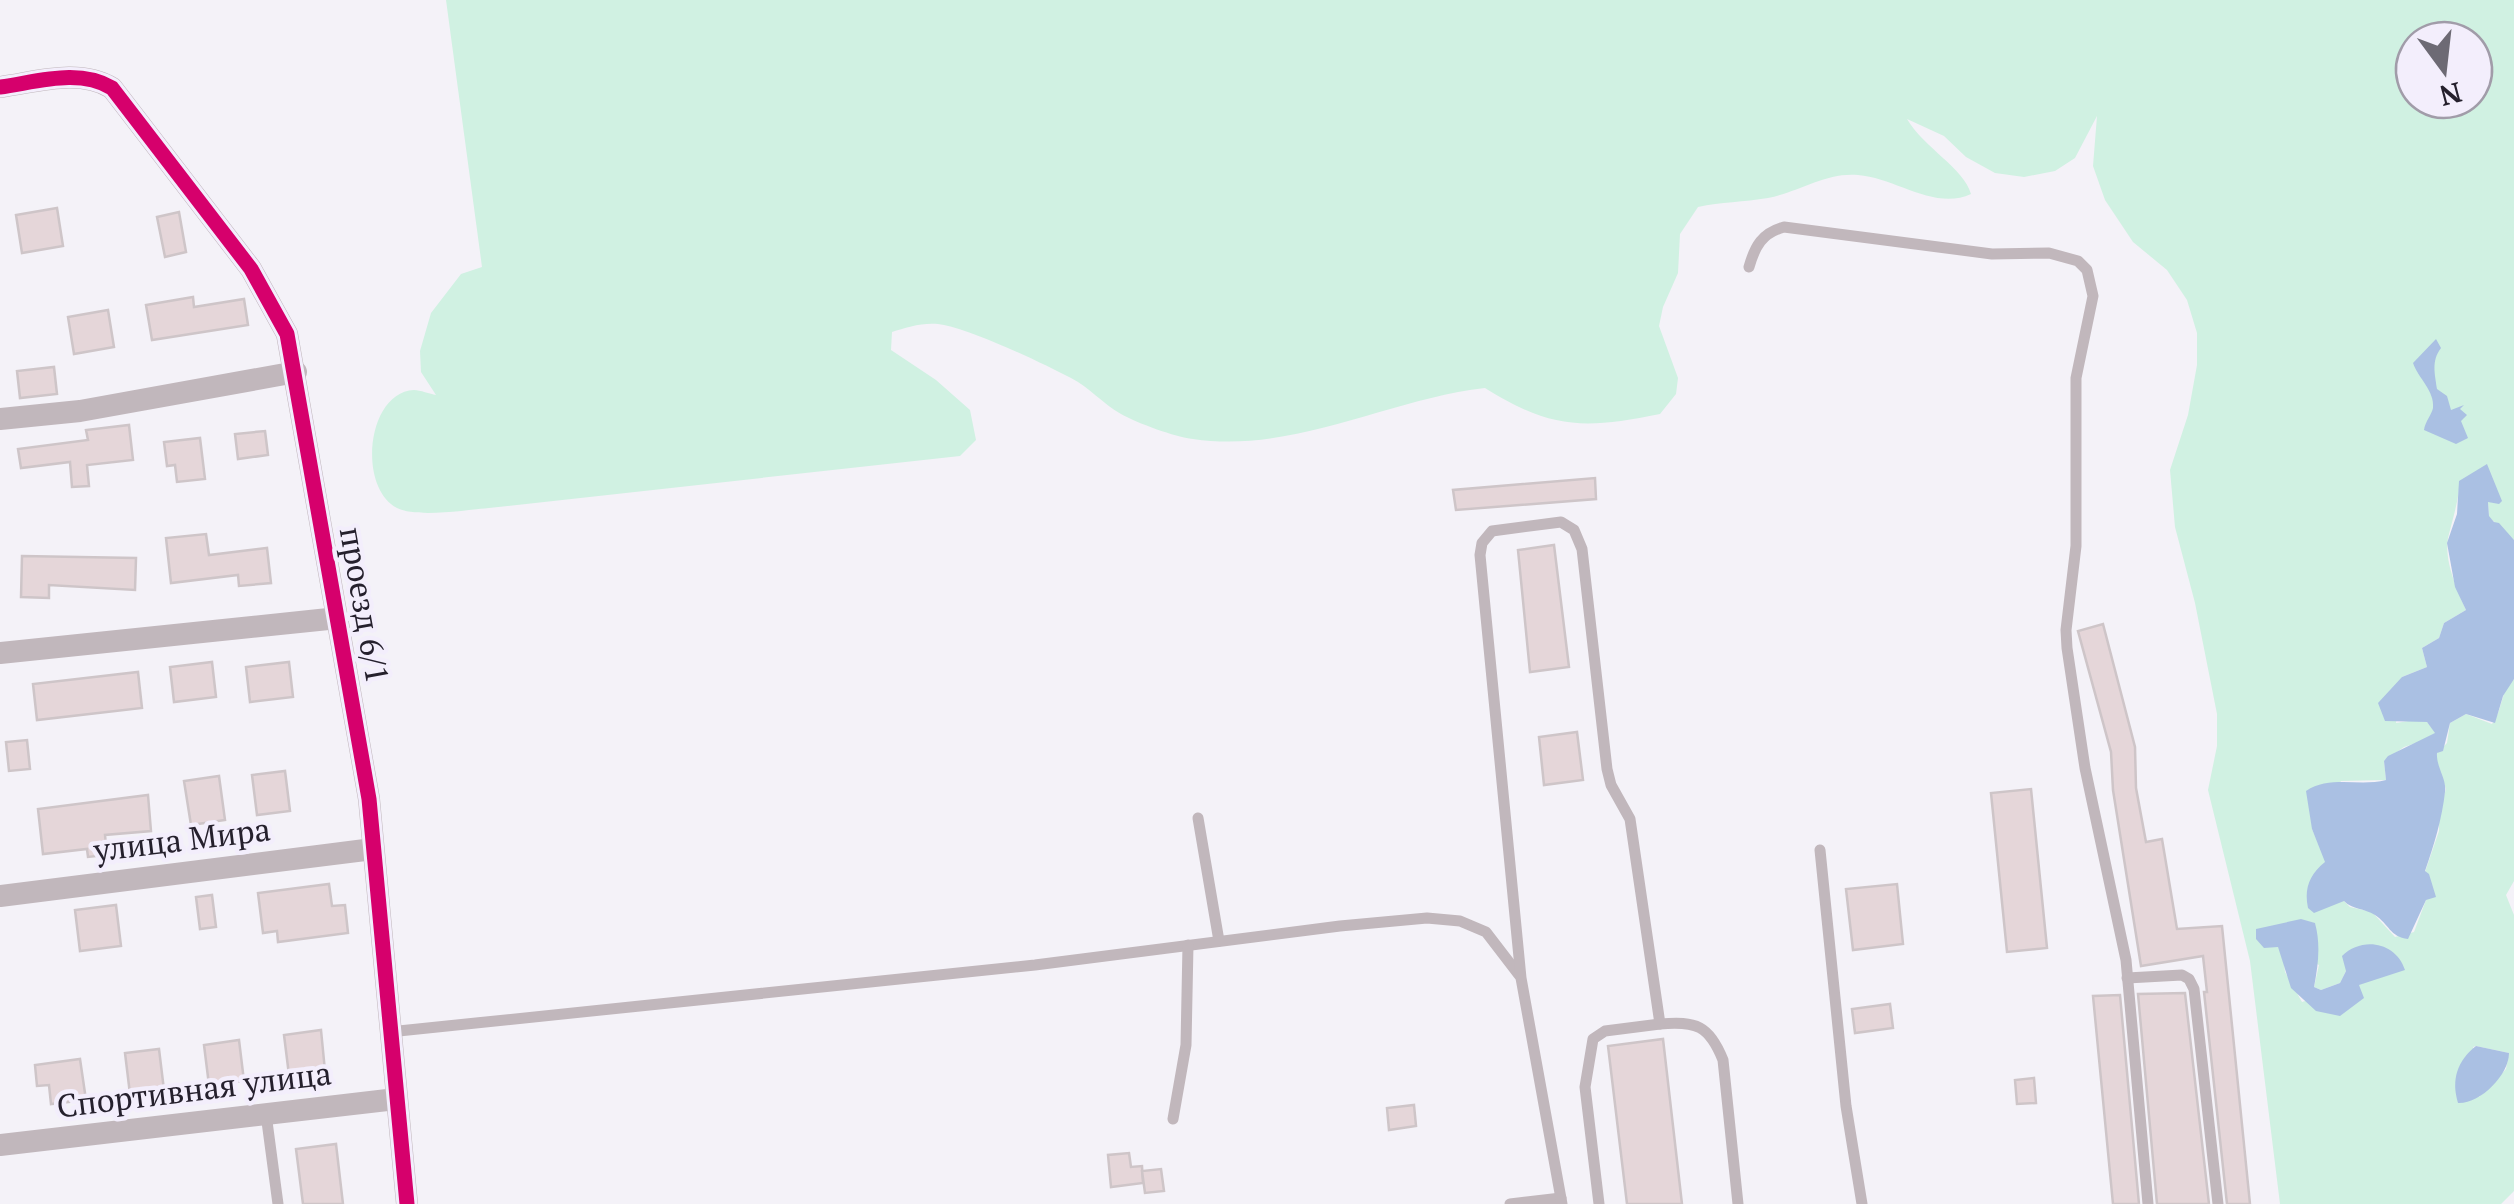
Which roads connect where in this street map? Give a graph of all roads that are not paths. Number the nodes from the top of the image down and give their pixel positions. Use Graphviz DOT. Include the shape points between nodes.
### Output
graph roads {
  1 [pos="0,87"];
  2 [pos="1749,267"];
  3 [pos="296,372"];
  4 [pos="0,420"];
  5 [pos="338,618"];
  6 [pos="0,652"];
  7 [pos="1198,818"];
  8 [pos="373,849"];
  9 [pos="1820,850"];
  10 [pos="0,896"];
  11 [pos="1218,941"];
  12 [pos="1188,945"];
  13 [pos="1522,978"];
  14 [pos="2127,978"];
  15 [pos="1660,1024"];
  16 [pos="389,1032"];
  17 [pos="396,1099"];
  18 [pos="266,1114"];
  19 [pos="1173,1119"];
  20 [pos="0,1145"];
  21 [pos="1562,1201"];
  22 [pos="278,1204"];
  23 [pos="407,1204"];
  24 [pos="1510,1204"];
  25 [pos="1598,1204"];
  26 [pos="1738,1204"];
  27 [pos="1862,1204"];
  28 [pos="2148,1204"];
  29 [pos="2218,1204"];
  1 -- 3 [label="street, проезд 6/1" via="68,78 112,88 266,292"];
  2 -- 14 [label="lane" via="1764,236 1784,227 1992,254 2050,253 2087,270 2093,296 2076,378 2076,546 2067,648"];
  3 -- 4 [label="street"];
  3 -- 5 [label="street, проезд 6/1"];
  5 -- 6 [label="street"];
  5 -- 8 [label="street, проезд 6/1"];
  7 -- 11 [label="lane"];
  8 -- 10 [label="street, улица Мира"];
  8 -- 16 [label="street, проезд 6/1"];
  9 -- 27 [label="lane"];
  11 -- 12 [label="lane"];
  11 -- 13 [label="lane" via="1447,918 1486,932"];
  12 -- 16 [label="lane"];
  12 -- 19 [label="lane" via="1186,1045"];
  13 -- 15 [label="lane" via="1480,555 1492,532 1561,522 1574,530 1582,549 1606,768 1630,819"];
  13 -- 21 [label="lane"];
  14 -- 28 [label="lane"];
  14 -- 29 [label="lane" via="2182,975 2194,989"];
  15 -- 25 [label="lane" via="1605,1030 1593,1039 1585,1087"];
  15 -- 26 [label="lane" via="1696,1025 1716,1043"];
  16 -- 17 [label="street, проезд 6/1"];
  17 -- 18 [label="street, Спортивная улица"];
  17 -- 23 [label="street, проезд 6/1"];
  18 -- 20 [label="street, Спортивная улица"];
  18 -- 22 [label="lane"];
  21 -- 24 [label="lane"];
}
